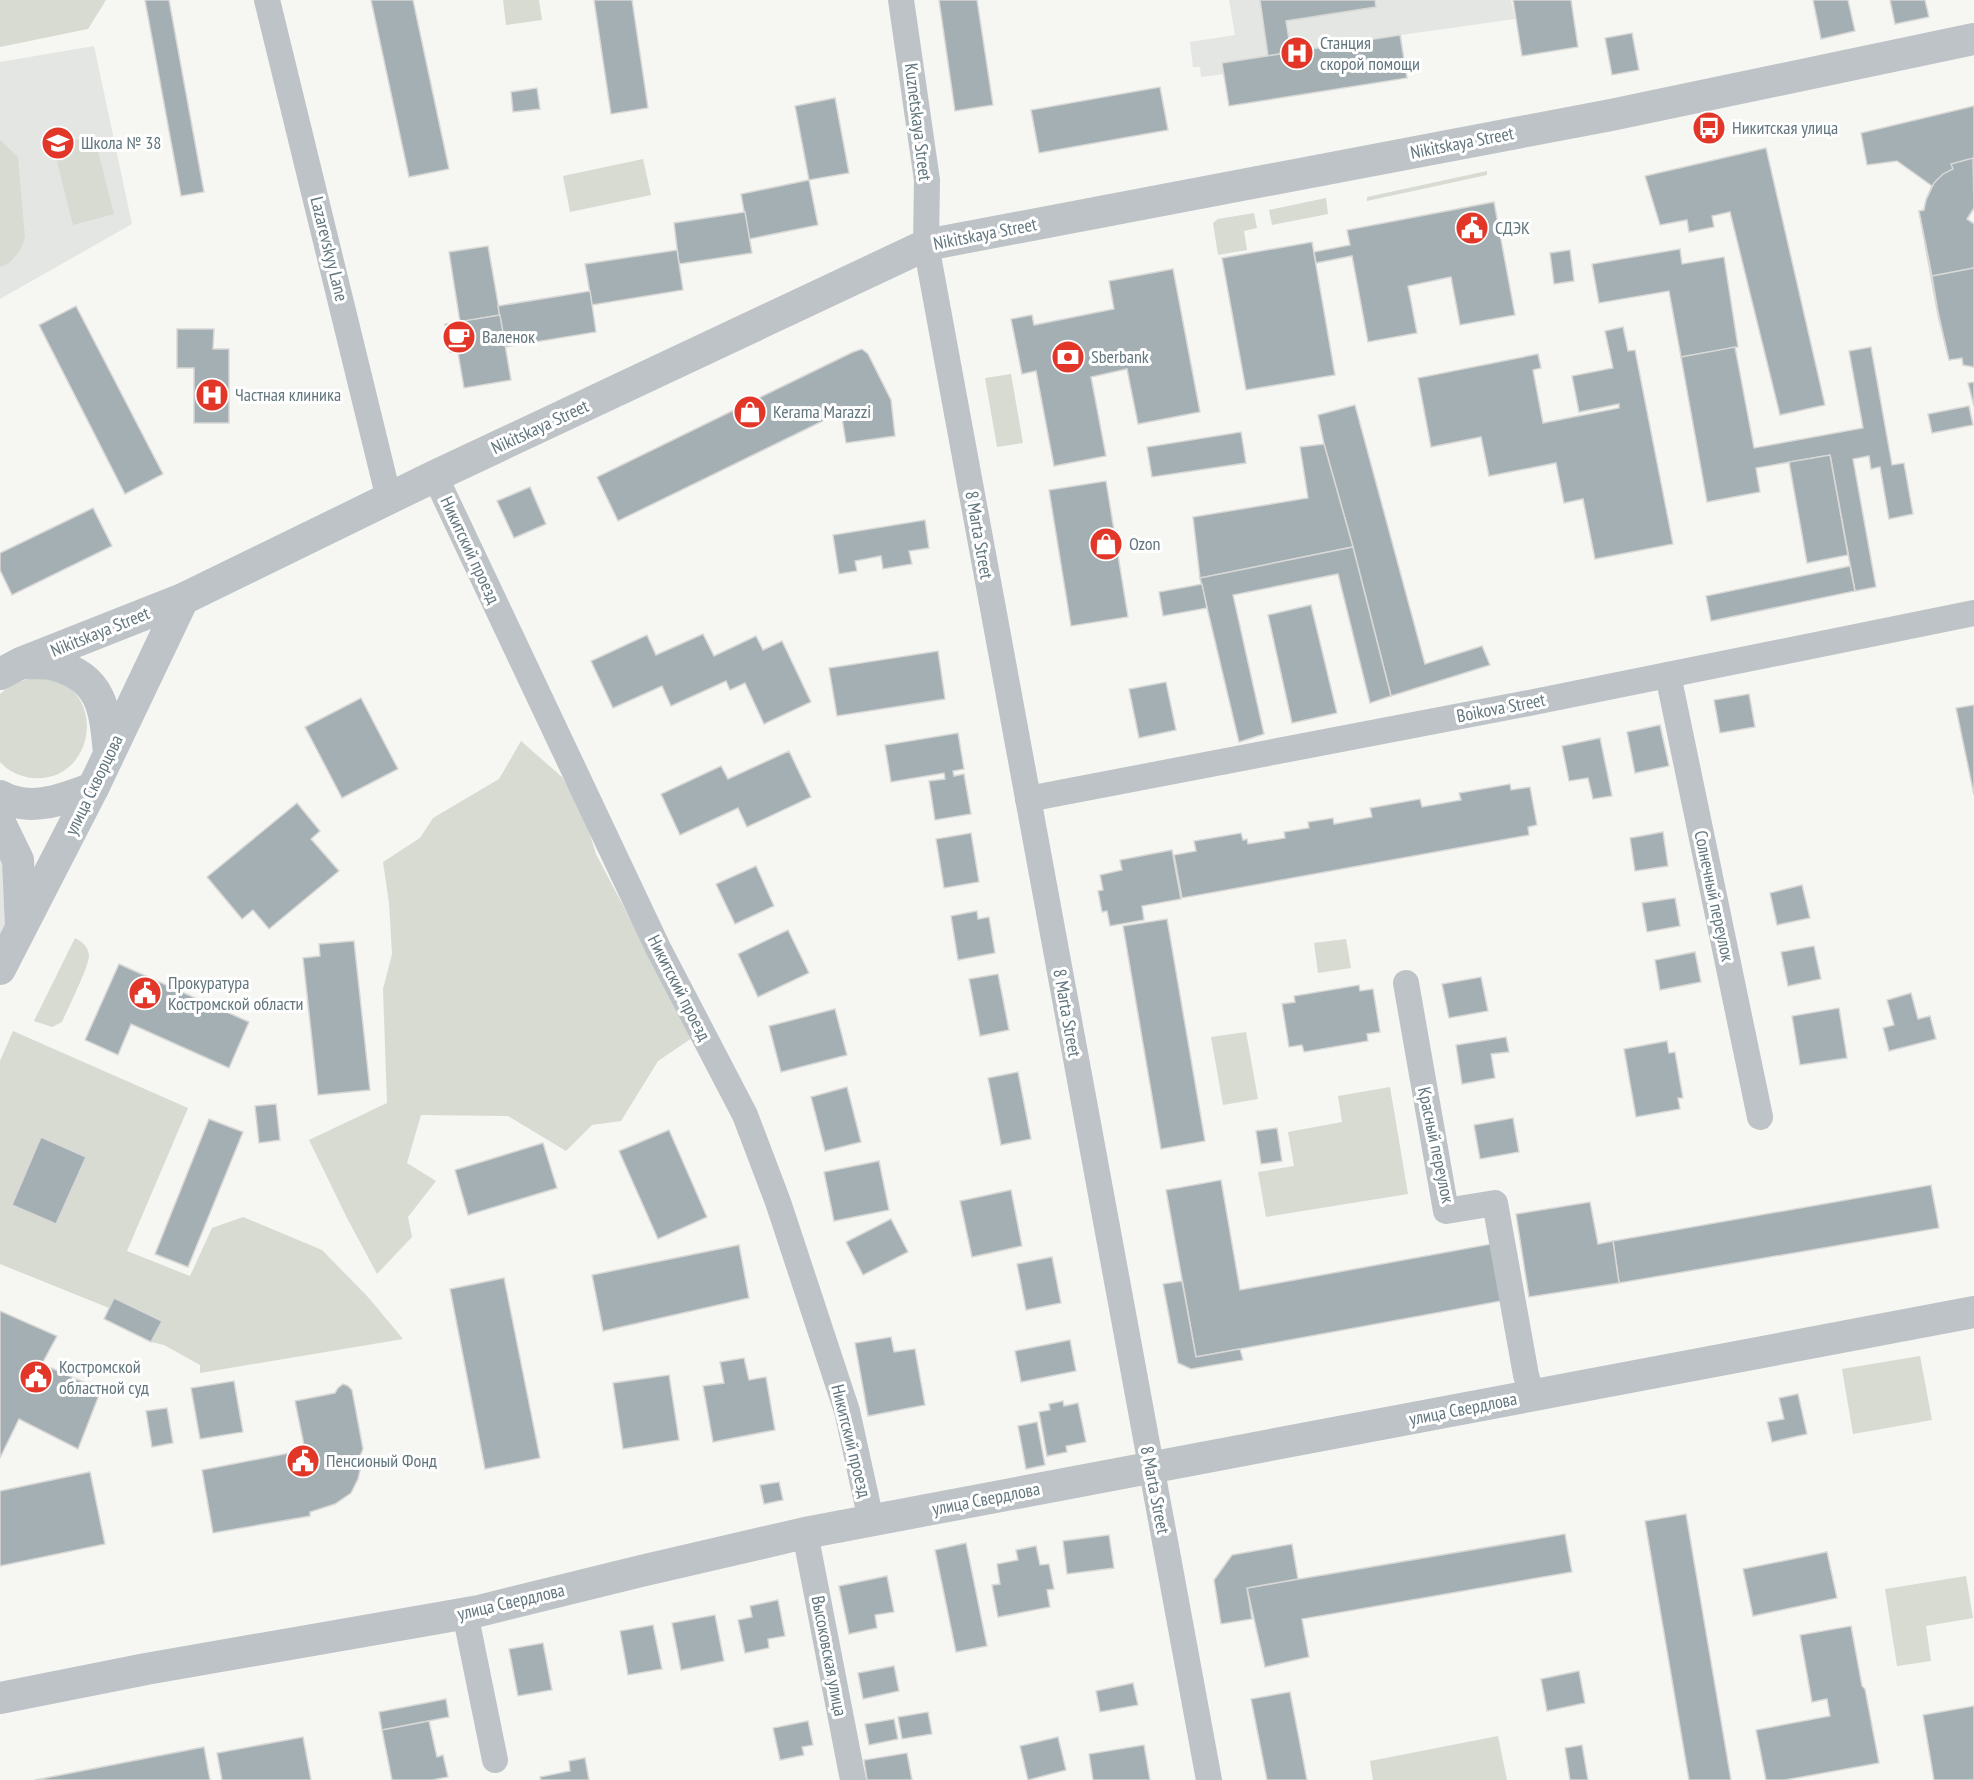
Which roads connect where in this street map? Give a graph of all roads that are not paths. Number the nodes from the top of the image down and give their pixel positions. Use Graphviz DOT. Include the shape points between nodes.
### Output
graph roads {
  1 [pos="267,0"];
  2 [pos="901,0"];
  3 [pos="1974,39"];
  4 [pos="926,245"];
  5 [pos="435,476"];
  6 [pos="389,499"];
  7 [pos="183,599"];
  8 [pos="1974,613"];
  9 [pos="11,668"];
  10 [pos="1668,675"];
  11 [pos="109,753"];
  12 [pos="93,788"];
  13 [pos="0,796"];
  14 [pos="1028,799"];
  15 [pos="0,823"];
  16 [pos="21,927"];
  17 [pos="0,969"];
  18 [pos="1406,983"];
  19 [pos="1760,1117"];
  20 [pos="1974,1312"];
  21 [pos="1532,1396"];
  22 [pos="1151,1468"];
  23 [pos="871,1520"];
  24 [pos="806,1533"];
  25 [pos="465,1613"];
  26 [pos="0,1698"];
  27 [pos="495,1760"];
  28 [pos="853,1780"];
  29 [pos="1209,1780"];
  1 -- 6 [label="street, Lazarevskyy Lane"];
  2 -- 4 [label="street, Kuznetskaya Street" via="927,180"];
  3 -- 4 [label="street, Nikitskaya Street" via="1611,115"];
  4 -- 5 [label="street, Nikitskaya Street"];
  4 -- 14 [label="street, 8 Marta Street"];
  5 -- 6 [label="street, Nikitskaya Street"];
  5 -- 23 [label="street, Никитский проезд" via="658,948 745,1115 847,1411"];
  6 -- 7 [label="street, Nikitskaya Street"];
  7 -- 9 [label="street, Nikitskaya Street"];
  7 -- 11 [label="street, улица Скворцова"];
  8 -- 10 [label="street, Boikova Street"];
  9 -- 11 [label="street" via="54,664 85,679 99,696"];
  10 -- 14 [label="street, Boikova Street"];
  10 -- 19 [label="street, Солнечный переулок"];
  11 -- 12 [label="street, улица Скворцова"];
  12 -- 13 [label="street" via="58,801 34,804"];
  12 -- 16 [label="street, улица Скворцова"];
  14 -- 22 [label="street, 8 Marta Street"];
  15 -- 16 [label="street" via="18,860"];
  16 -- 17 [label="street, улица Скворцова"];
  18 -- 21 [label="street, Красный переулок" via="1446,1211 1494,1203"];
  20 -- 21 [label="street, улица Свердлова"];
  21 -- 22 [label="street, улица Свердлова"];
  22 -- 23 [label="street, улица Свердлова"];
  22 -- 29 [label="street, 8 Marta Street"];
  23 -- 24 [label="street, улица Свердлова"];
  24 -- 25 [label="street, улица Свердлова"];
  24 -- 28 [label="street, Высоковская улица"];
  25 -- 26 [label="street, улица Свердлова"];
  25 -- 27 [label="street"];
}
